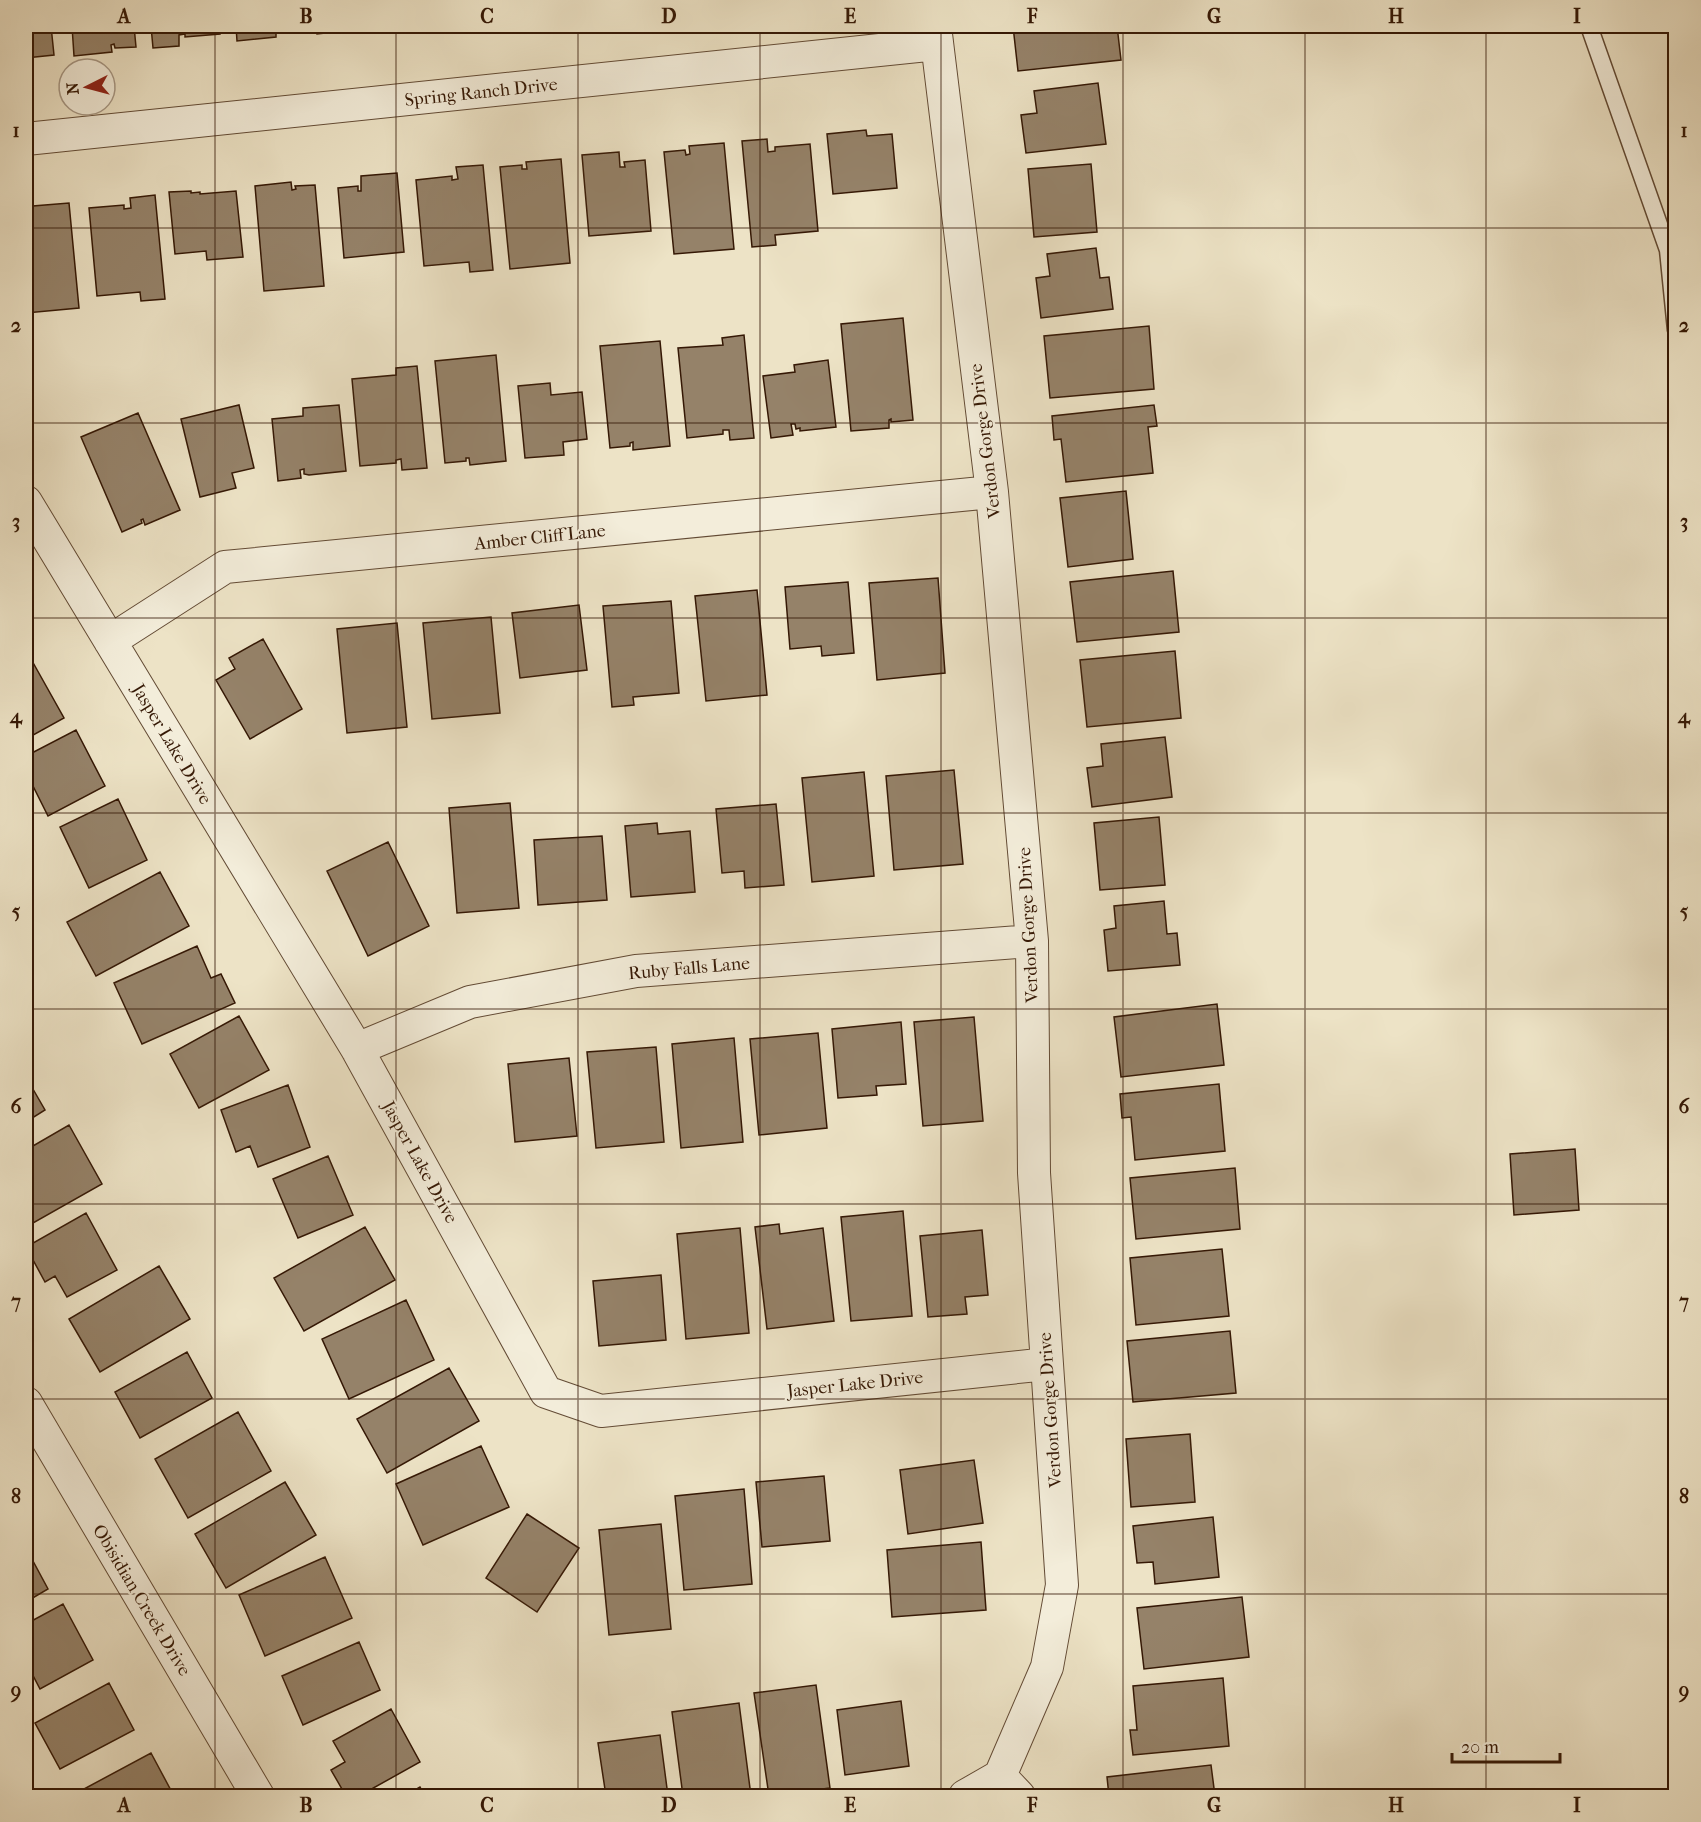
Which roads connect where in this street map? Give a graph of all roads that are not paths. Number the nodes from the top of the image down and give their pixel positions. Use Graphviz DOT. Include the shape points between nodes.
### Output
graph roads {
  1 [pos="1589,26"];
  2 [pos="936,35"];
  3 [pos="26,140"];
  4 [pos="1672,250"];
  5 [pos="1676,330"];
  6 [pos="992,492"];
  7 [pos="26,502"];
  8 [pos="110,641"];
  9 [pos="1032,941"];
  10 [pos="357,1049"];
  11 [pos="1047,1364"];
  12 [pos="26,1403"];
  13 [pos="1010,1786"];
  14 [pos="258,1797"];
  15 [pos="965,1797"];
  1 -- 4 [label="lane"];
  2 -- 3 [label="street, Spring Ranch Drive"];
  2 -- 6 [label="street, Verdon Gorge Drive"];
  4 -- 5 [label="lane"];
  6 -- 8 [label="street, Amber Cliff Lane" via="225,567"];
  6 -- 9 [label="street, Verdon Gorge Drive"];
  7 -- 8 [label="street, Jasper Lake Drive"];
  8 -- 10 [label="street, Jasper Lake Drive"];
  9 -- 10 [label="street, Ruby Falls Lane" via="636,971 470,1002"];
  9 -- 11 [label="street, Verdon Gorge Drive" via="1034,1173"];
  10 -- 11 [label="street, Jasper Lake Drive" via="546,1392 601,1411"];
  11 -- 13 [label="street, Verdon Gorge Drive" via="1062,1585 1047,1667"];
  12 -- 14 [label="street, Obisidian Creek Drive"];
  13 -- 15 [label="street, Verdon Gorge Drive"];
}
